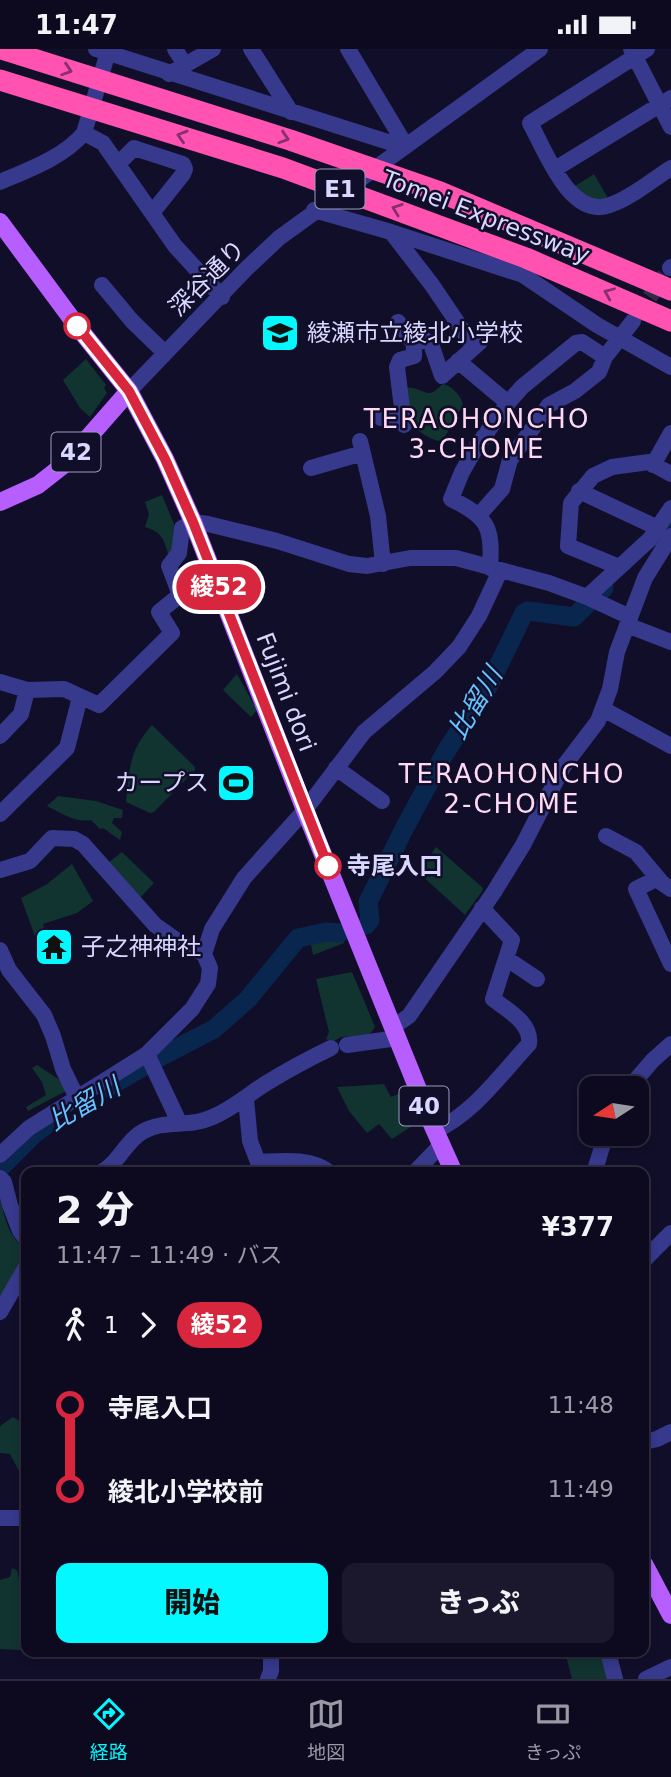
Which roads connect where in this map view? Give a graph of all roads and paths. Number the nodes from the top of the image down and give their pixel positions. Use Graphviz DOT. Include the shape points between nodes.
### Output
graph roads {
  1 [pos="2,49"];
  2 [pos="175,49"];
  3 [pos="213,49"];
  4 [pos="251,49"];
  5 [pos="348,49"];
  6 [pos="540,49"];
  7 [pos="637,51"];
  8 [pos="103,54"];
  9 [pos="185,65"];
  10 [pos="170,74"];
  11 [pos="0,80"];
  12 [pos="665,101"];
  13 [pos="291,111"];
  14 [pos="86,127"];
  15 [pos="671,127"];
  16 [pos="402,148"];
  17 [pos="118,163"];
  18 [pos="671,168"];
  19 [pos="555,169"];
  20 [pos="0,182"];
  21 [pos="319,207"];
  22 [pos="152,213"];
  23 [pos="0,222"];
  24 [pos="391,232"];
  25 [pos="102,285"];
  26 [pos="671,290"];
  27 [pos="222,297"];
  28 [pos="398,321"];
  29 [pos="633,321"];
  30 [pos="671,321"];
  31 [pos="620,338"];
  32 [pos="414,344"];
  33 [pos="164,353"];
  34 [pos="605,356"];
  35 [pos="458,361"];
  36 [pos="671,367"];
  37 [pos="129,391"];
  38 [pos="508,403"];
  39 [pos="381,418"];
  40 [pos="671,433"];
  41 [pos="653,465"];
  42 [pos="312,468"];
  43 [pos="671,474"];
  44 [pos="579,491"];
  45 [pos="0,502"];
  46 [pos="671,508"];
  47 [pos="479,515"];
  48 [pos="193,522"];
  49 [pos="666,539"];
  50 [pos="383,564"];
  51 [pos="618,568"];
  52 [pos="495,570"];
  53 [pos="591,599"];
  54 [pos="629,621"];
  55 [pos="671,642"];
  56 [pos="0,682"];
  57 [pos="27,690"];
  58 [pos="80,697"];
  59 [pos="603,709"];
  60 [pos="0,736"];
  61 [pos="671,746"];
  62 [pos="336,768"];
  63 [pos="382,801"];
  64 [pos="305,810"];
  65 [pos="0,814"];
  66 [pos="606,836"];
  67 [pos="0,870"];
  68 [pos="657,878"];
  69 [pos="671,889"];
  70 [pos="482,908"];
  71 [pos="0,950"];
  72 [pos="204,954"];
  73 [pos="507,959"];
  74 [pos="671,964"];
  75 [pos="5,972"];
  76 [pos="537,979"];
  77 [pos="395,1033"];
  78 [pos="671,1044"];
  79 [pos="150,1060"];
  80 [pos="639,1076"];
  81 [pos="77,1098"];
  82 [pos="246,1099"];
  83 [pos="179,1122"];
  84 [pos="438,1138"];
  85 [pos="602,1146"];
  86 [pos="0,1155"];
  87 [pos="109,1167"];
  88 [pos="321,1167"];
  89 [pos="418,1167"];
  90 [pos="451,1167"];
  91 [pos="596,1167"];
  92 [pos="0,1178"];
  93 [pos="21,1232"];
  94 [pos="671,1233"];
  95 [pos="649,1255"];
  96 [pos="21,1276"];
  97 [pos="0,1313"];
  98 [pos="671,1432"];
  99 [pos="649,1441"];
  100 [pos="0,1518"];
  101 [pos="21,1518"];
  102 [pos="649,1573"];
  103 [pos="671,1615"];
  104 [pos="271,1657"];
  105 [pos="609,1657"];
  106 [pos="671,1667"];
  107 [pos="268,1679"];
  108 [pos="615,1679"];
  109 [pos="646,1679"];
  1 -- 26 [label="highway, Tomei Expressway / E1, one-way" via="440,192"];
  2 -- 9 [label="street"];
  3 -- 9 [label="street"];
  4 -- 13 [label="street"];
  5 -- 16 [label="street"];
  6 -- 16 [label="street"];
  7 -- 12 [label="street"];
  7 -- 19 [label="street" via="530,123"];
  8 -- 10 [label="street"];
  8 -- 14 [label="street"];
  9 -- 10 [label="street"];
  10 -- 13 [label="street"];
  30 -- 11 [label="highway, Tomei Expressway / E1, one-way" via="526,258 283,168"];
  12 -- 15 [label="street"];
  12 -- 19 [label="street"];
  13 -- 16 [label="street"];
  14 -- 17 [label="street"];
  14 -- 20 [label="street" via="64,150"];
  16 -- 21 [label="street, 深谷通り"];
  17 -- 22 [label="street"];
  17 -- 22 [label="street" via="134,149 183,164 183,174"];
  18 -- 19 [label="street" via="612,205 594,207 569,192"];
  21 -- 24 [label="street"];
  21 -- 27 [label="street, 深谷通り" via="279,238"];
  22 -- 27 [label="street"];
  23 -- 37 [label="main road, Fujimi dori / 40"];
  24 -- 31 [label="street" via="523,275"];
  24 -- 35 [label="street" via="477,344"];
  25 -- 33 [label="street"];
  27 -- 33 [label="street, 深谷通り"];
  28 -- 32 [label="street"];
  29 -- 31 [label="street"];
  31 -- 34 [label="street"];
  31 -- 36 [label="street"];
  32 -- 35 [label="street" via="431,344 442,376"];
  32 -- 39 [label="street" via="414,356 400,360 397,367 403,420"];
  33 -- 37 [label="street, 深谷通り"];
  34 -- 38 [label="street" via="576,343"];
  34 -- 47 [label="street" via="603,367 592,378 549,405 510,460 502,489"];
  35 -- 38 [label="street"];
  37 -- 45 [label="main road, 42" via="66,463 38,485"];
  37 -- 48 [label="main road, Fujimi dori / 40"];
  38 -- 47 [label="street" via="477,446 451,499"];
  40 -- 41 [label="street"];
  41 -- 43 [label="street"];
  41 -- 44 [label="street" via="603,470"];
  42 -- 50 [label="street" via="361,447 378,516"];
  44 -- 49 [label="street"];
  44 -- 51 [label="street" via="568,512 568,546"];
  46 -- 49 [label="street"];
  47 -- 52 [label="street" via="490,532"];
  48 -- 50 [label="street" via="349,564"];
  48 -- 58 [label="street" via="182,528 179,553 169,566 180,595 159,612 172,633 99,705"];
  48 -- 64 [label="main road, Fujimi dori / 40"];
  49 -- 51 [label="street" via="645,544"];
  49 -- 54 [label="street"];
  50 -- 52 [label="street" via="445,557"];
  51 -- 53 [label="street"];
  52 -- 53 [label="street"];
  52 -- 62 [label="street" via="479,616 459,647 364,732"];
  53 -- 54 [label="street"];
  54 -- 55 [label="street"];
  54 -- 59 [label="street"];
  56 -- 57 [label="street"];
  57 -- 58 [label="street" via="64,689"];
  57 -- 60 [label="street" via="21,714"];
  58 -- 65 [label="street" via="67,748"];
  59 -- 61 [label="street"];
  59 -- 70 [label="street" via="563,767 523,845"];
  62 -- 63 [label="street"];
  62 -- 64 [label="street"];
  64 -- 72 [label="street" via="219,914"];
  64 -- 77 [label="main road, Fujimi dori / 40"];
  66 -- 68 [label="street" via="636,852"];
  67 -- 72 [label="street" via="30,861 52,838 74,839 155,925"];
  68 -- 69 [label="street"];
  68 -- 74 [label="street" via="636,889"];
  70 -- 73 [label="street" via="512,940"];
  70 -- 77 [label="street"];
  71 -- 75 [label="street"];
  72 -- 79 [label="street" via="210,968 208,984"];
  73 -- 76 [label="street"];
  73 -- 84 [label="street" via="493,999 527,1029 529,1044"];
  75 -- 81 [label="street" via="44,1015"];
  77 -- 82 [label="street" via="339,1047 296,1066"];
  77 -- 84 [label="main road, Fujimi dori / 40"];
  78 -- 80 [label="street"];
  79 -- 81 [label="street"];
  79 -- 83 [label="street"];
  81 -- 86 [label="street" via="29,1128"];
  82 -- 83 [label="street" via="202,1122"];
  82 -- 88 [label="street" via="250,1141 258,1162"];
  83 -- 87 [label="street" via="143,1131"];
  84 -- 89 [label="street"];
  84 -- 90 [label="main road, Fujimi dori / 40"];
  85 -- 91 [label="street"];
  92 -- 93 [label="street"];
  94 -- 95 [label="street"];
  96 -- 97 [label="street"];
  98 -- 99 [label="street"];
  100 -- 101 [label="street"];
  102 -- 103 [label="main road"];
  104 -- 107 [label="street"];
  105 -- 108 [label="street"];
  106 -- 109 [label="street"];
}
